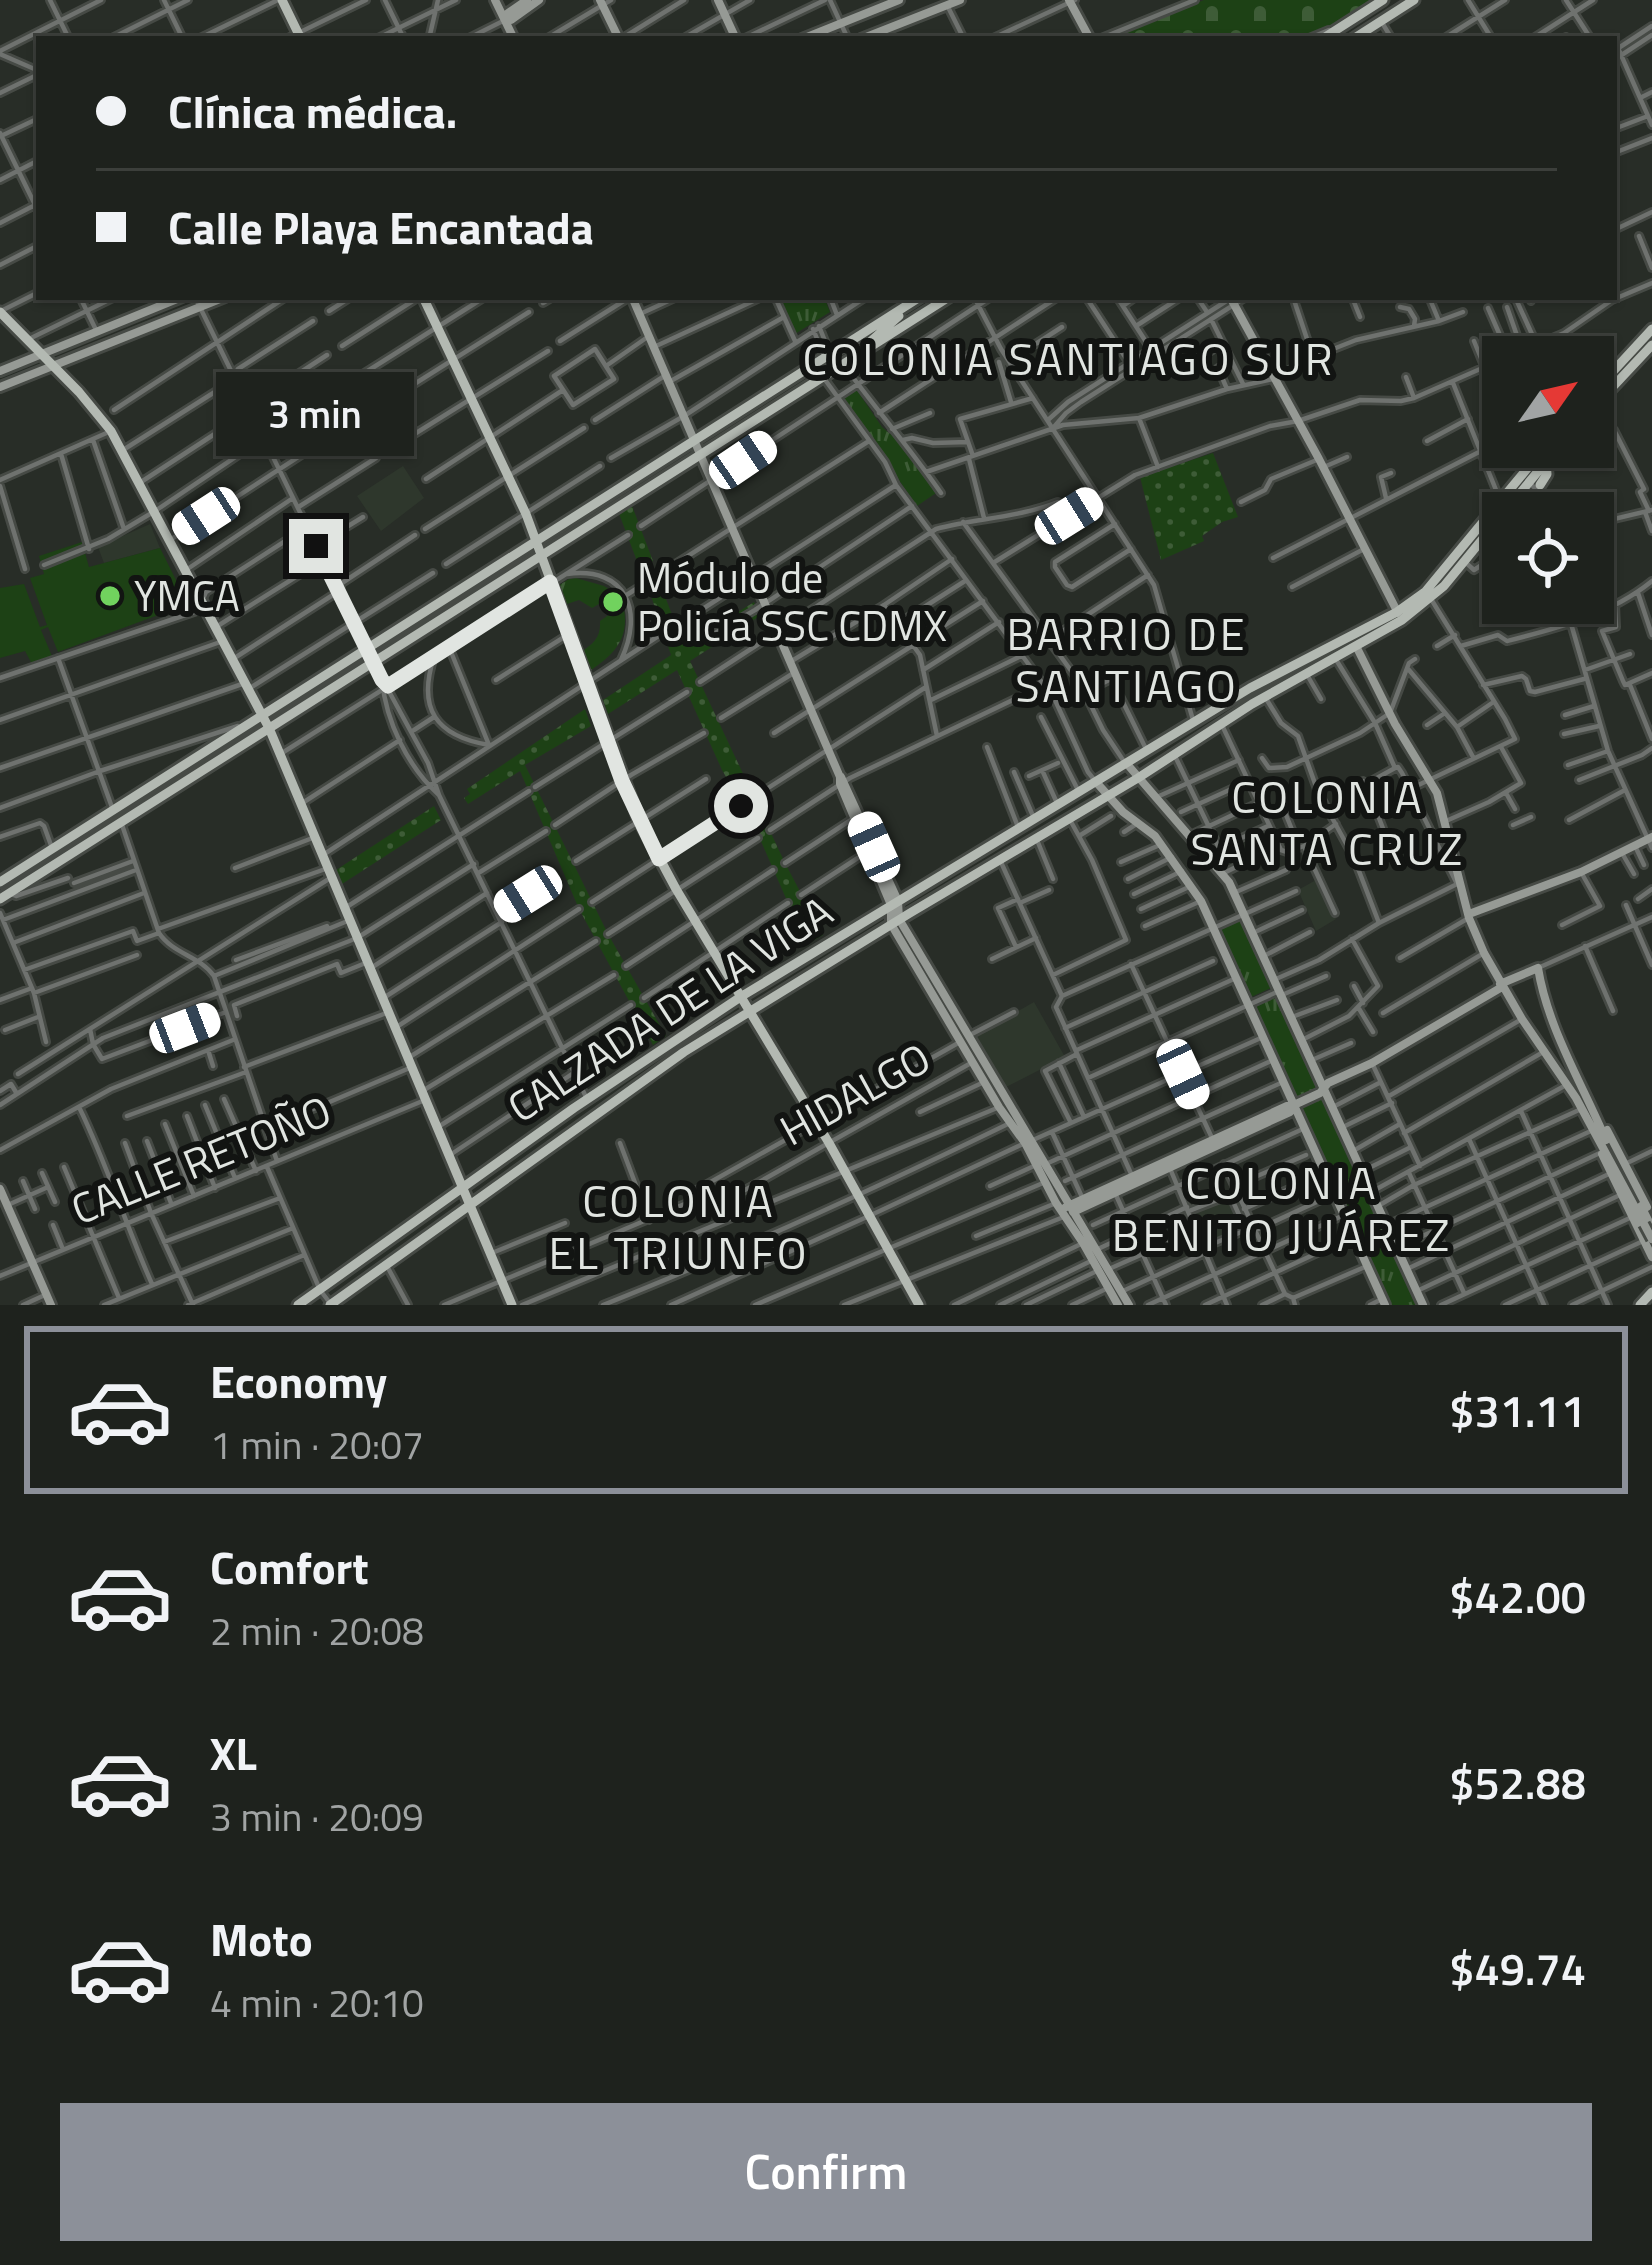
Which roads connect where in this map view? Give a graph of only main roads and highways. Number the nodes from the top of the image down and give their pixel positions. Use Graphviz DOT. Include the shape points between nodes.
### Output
graph roads {
  1 [pos="280,0"];
  2 [pos="1382,0"];
  3 [pos="1414,0"];
  4 [pos="299,36"];
  5 [pos="1327,36"];
  6 [pos="1358,36"];
  7 [pos="423,300"];
  8 [pos="916,300"];
  9 [pos="918,300"];
  10 [pos="944,300"];
  11 [pos="0,312"];
  12 [pos="1652,328"];
  13 [pos="1652,345"];
  14 [pos="845,363"];
  15 [pos="1614,370"];
  16 [pos="1614,386"];
  17 [pos="1537,468"];
  18 [pos="1540,468"];
  19 [pos="1532,483"];
  20 [pos="536,541"];
  21 [pos="1469,545"];
  22 [pos="541,554"];
  23 [pos="1399,616"];
  24 [pos="1244,692"];
  25 [pos="1252,704"];
  26 [pos="262,715"];
  27 [pos="268,728"];
  28 [pos="0,882"];
  29 [pos="4,897"];
  30 [pos="827,944"];
  31 [pos="837,960"];
  32 [pos="742,996"];
  33 [pos="750,1010"];
  34 [pos="604,1087"];
  35 [pos="614,1102"];
  36 [pos="462,1189"];
  37 [pos="469,1206"];
  38 [pos="1652,1292"];
  39 [pos="298,1305"];
  40 [pos="331,1305"];
  41 [pos="512,1305"];
  42 [pos="919,1305"];
  43 [pos="1637,1305"];
  1 -- 4 [label="main road"];
  2 -- 5 [label="main road"];
  3 -- 6 [label="main road"];
  7 -- 20 [label="main road"];
  8 -- 20 [label="main road"];
  9 -- 14 [label="main road"];
  10 -- 14 [label="main road"];
  11 -- 26 [label="main road" via="112,431"];
  12 -- 15 [label="main road"];
  13 -- 16 [label="main road"];
  14 -- 22 [label="main road"];
  17 -- 19 [label="main road, CALZADA DE LA VIGA"];
  18 -- 19 [label="main road, CALZADA DE LA VIGA"];
  19 -- 21 [label="main road, CALZADA DE LA VIGA"];
  19 -- 21 [label="main road, CALZADA DE LA VIGA" via="1500,500"];
  20 -- 22 [label="main road"];
  20 -- 26 [label="main road"];
  21 -- 23 [label="main road, CALZADA DE LA VIGA"];
  21 -- 23 [label="main road, CALZADA DE LA VIGA" via="1431,598"];
  22 -- 27 [label="main road"];
  22 -- 32 [label="main road" via="639,820"];
  23 -- 24 [label="main road, CALZADA DE LA VIGA"];
  23 -- 25 [label="main road, CALZADA DE LA VIGA"];
  24 -- 25 [label="main road"];
  24 -- 30 [label="main road, CALZADA DE LA VIGA"];
  25 -- 31 [label="main road, CALZADA DE LA VIGA"];
  26 -- 27 [label="main road"];
  26 -- 28 [label="main road"];
  27 -- 29 [label="main road"];
  27 -- 36 [label="main road"];
  30 -- 31 [label="main road"];
  30 -- 32 [label="main road, CALZADA DE LA VIGA"];
  31 -- 33 [label="main road, CALZADA DE LA VIGA"];
  32 -- 33 [label="main road"];
  32 -- 34 [label="main road, CALZADA DE LA VIGA"];
  33 -- 35 [label="main road, CALZADA DE LA VIGA"];
  33 -- 42 [label="main road"];
  34 -- 35 [label="main road"];
  34 -- 36 [label="main road, CALZADA DE LA VIGA"];
  35 -- 37 [label="main road, CALZADA DE LA VIGA"];
  36 -- 37 [label="main road"];
  36 -- 39 [label="main road, CALZADA DE LA VIGA"];
  37 -- 40 [label="main road, CALZADA DE LA VIGA"];
  37 -- 41 [label="main road"];
  38 -- 43 [label="main road"];
}
